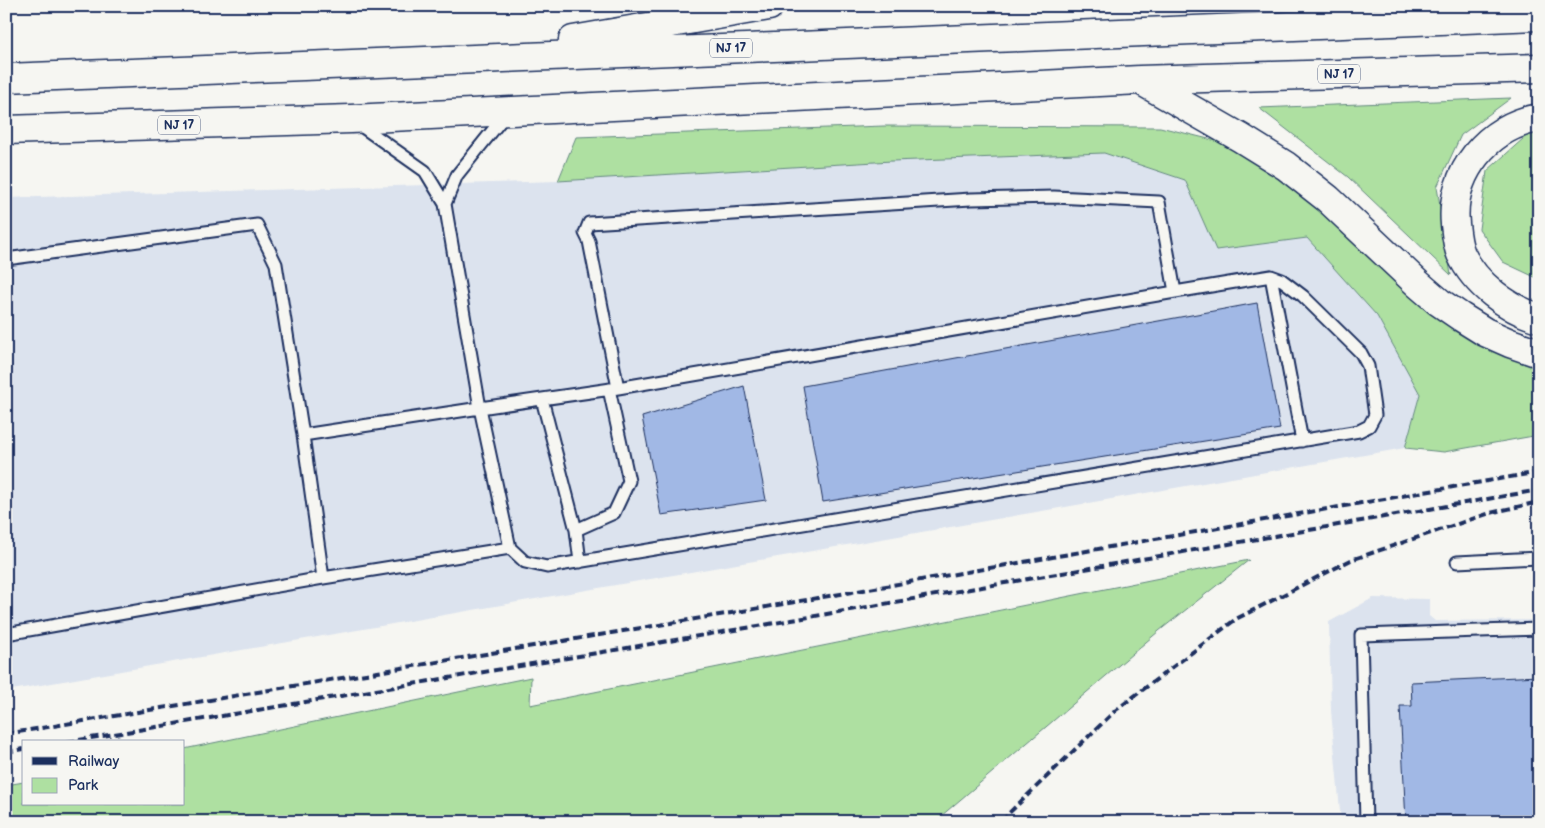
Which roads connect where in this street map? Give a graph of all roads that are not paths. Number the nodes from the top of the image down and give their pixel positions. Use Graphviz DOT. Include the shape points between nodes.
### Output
graph roads {
  1 [pos="769,6"];
  2 [pos="1428,6"];
  3 [pos="1531,13"];
  4 [pos="1456,19"];
  5 [pos="467,59"];
  6 [pos="1539,68"];
  7 [pos="6,78"];
  8 [pos="1140,80"];
  9 [pos="509,111"];
  10 [pos="1539,118"];
  11 [pos="351,119"];
  12 [pos="6,130"];
  13 [pos="445,204"];
  14 [pos="6,259"];
  15 [pos="1271,276"];
  16 [pos="1175,292"];
  17 [pos="1539,318"];
  18 [pos="1539,353"];
  19 [pos="613,389"];
  20 [pos="542,399"];
  21 [pos="480,408"];
  22 [pos="304,434"];
  23 [pos="1302,441"];
  24 [pos="576,530"];
  25 [pos="510,548"];
  26 [pos="1539,558"];
  27 [pos="580,562"];
  28 [pos="1457,562"];
  29 [pos="323,578"];
  30 [pos="1539,629"];
  31 [pos="6,634"];
  32 [pos="1366,822"];
  1 -- 5 [label="highway"];
  2 -- 4 [label="highway"];
  3 -- 4 [label="highway, NJ 17"];
  4 -- 5 [label="highway, NJ 17"];
  5 -- 7 [label="highway, NJ 17"];
  6 -- 8 [label="highway, NJ 17"];
  8 -- 9 [label="highway, NJ 17"];
  8 -- 18 [label="highway" via="1286,166 1328,199 1418,284 1461,318 1485,332"];
  9 -- 11 [label="highway, NJ 17"];
  9 -- 13 [label="lane" via="457,175"];
  10 -- 17 [label="highway" via="1509,127 1481,148 1462,177 1454,215 1461,254 1472,271 1502,300"];
  11 -- 12 [label="highway, NJ 17"];
  11 -- 13 [label="lane" via="425,172"];
  13 -- 21 [label="lane"];
  14 -- 22 [label="lane" via="257,225 276,264"];
  15 -- 16 [label="lane"];
  15 -- 23 [label="lane"];
  15 -- 23 [label="lane" via="1303,296 1361,353 1368,366 1375,415 1369,426 1359,431"];
  16 -- 19 [label="lane"];
  16 -- 19 [label="lane" via="1159,202 1054,197 970,198 589,222 585,233 589,241"];
  19 -- 20 [label="lane"];
  19 -- 24 [label="lane" via="629,481 614,513"];
  20 -- 21 [label="lane"];
  20 -- 24 [label="lane"];
  21 -- 22 [label="lane"];
  21 -- 25 [label="lane"];
  22 -- 29 [label="lane"];
  23 -- 27 [label="lane"];
  24 -- 27 [label="lane"];
  25 -- 27 [label="lane" via="525,562 547,567"];
  25 -- 29 [label="lane"];
  26 -- 28 [label="lane"];
  29 -- 31 [label="lane"];
  30 -- 32 [label="lane" via="1361,636"];
}
